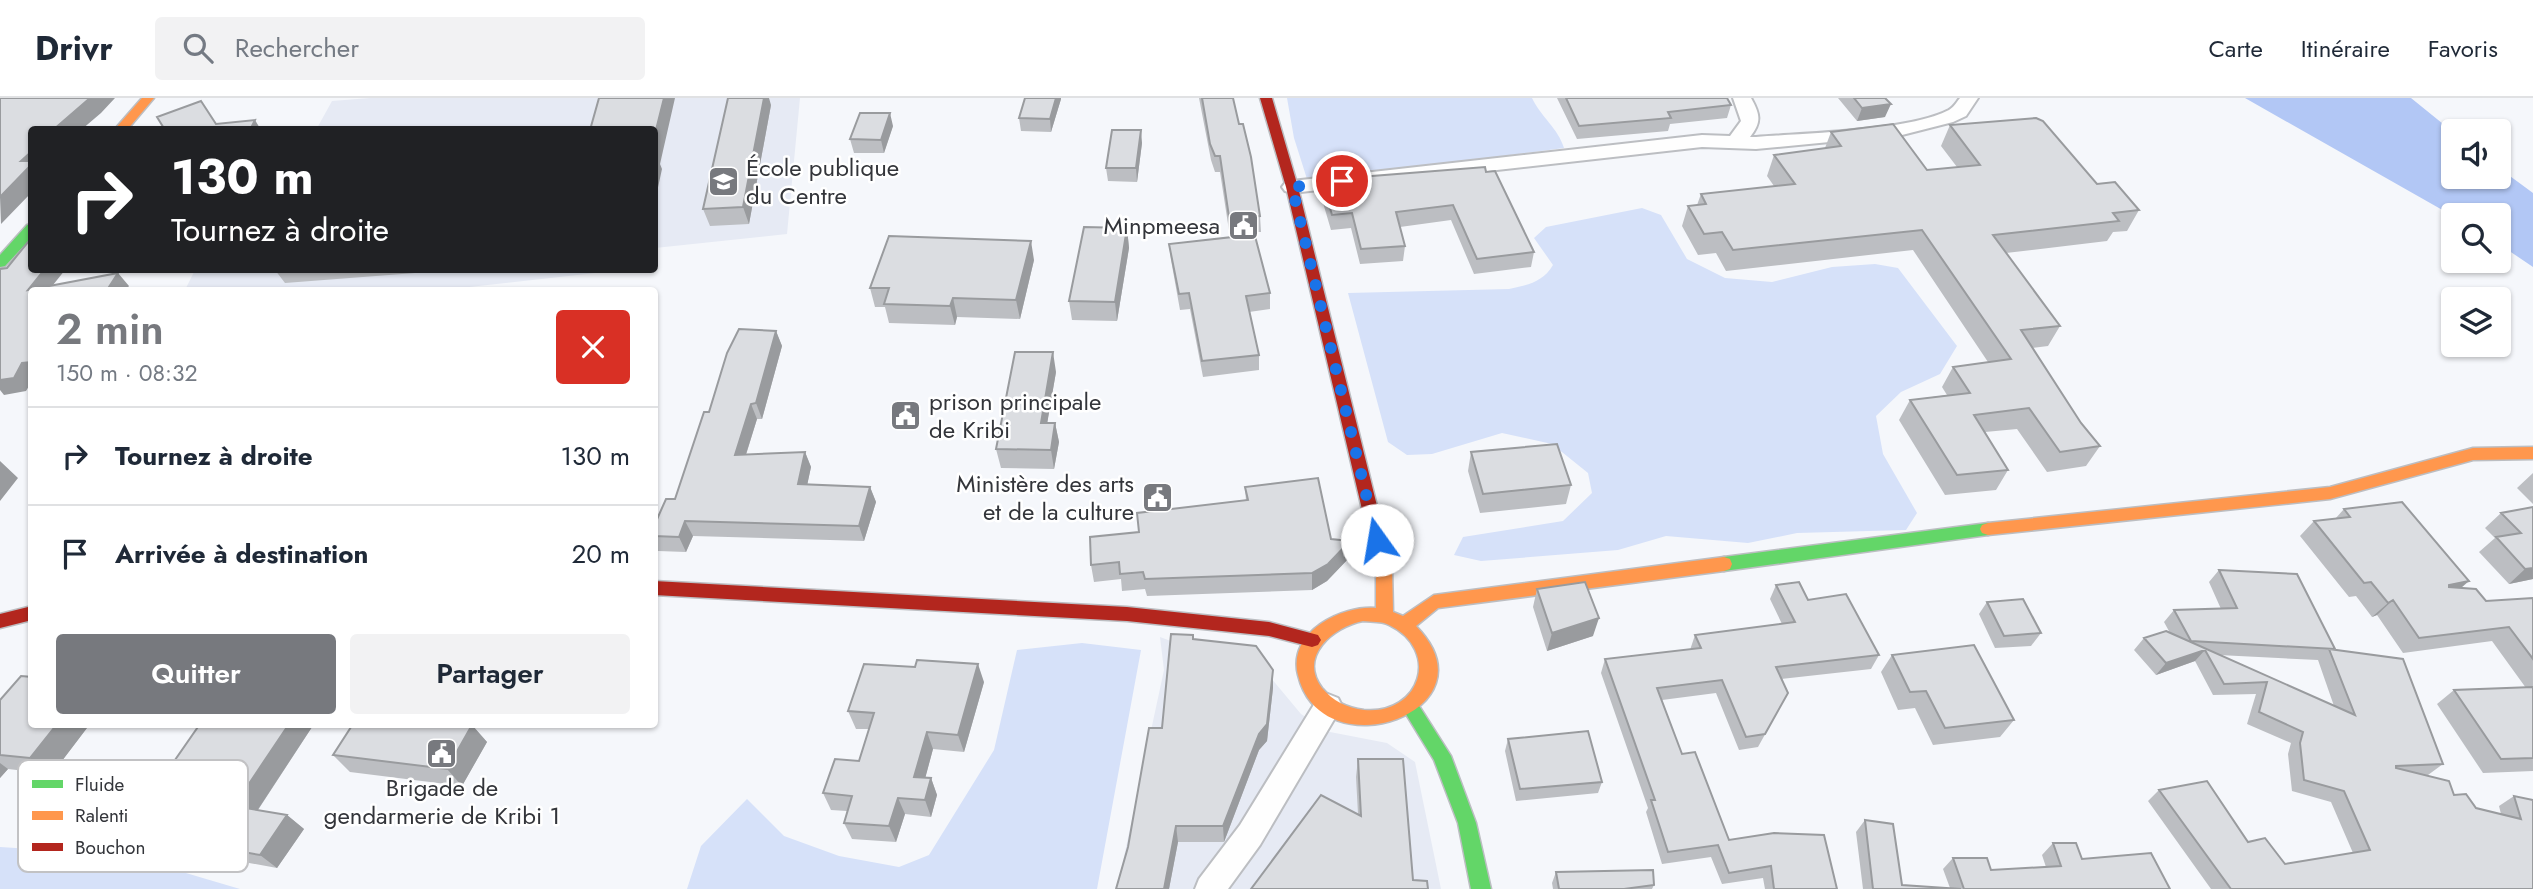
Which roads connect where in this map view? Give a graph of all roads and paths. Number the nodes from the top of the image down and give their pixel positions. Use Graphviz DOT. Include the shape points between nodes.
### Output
graph roads {
  1 [pos="148,98"];
  2 [pos="1266,98"];
  3 [pos="1742,98"];
  4 [pos="1969,98"];
  5 [pos="124,126"];
  6 [pos="1737,141"];
  7 [pos="1292,187"];
  8 [pos="28,232"];
  9 [pos="0,263"];
  10 [pos="2533,453"];
  11 [pos="658,587"];
  12 [pos="28,614"];
  13 [pos="1385,616"];
  14 [pos="0,621"];
  15 [pos="1404,625"];
  16 [pos="1312,640"];
  17 [pos="1328,706"];
  18 [pos="1410,706"];
  19 [pos="1210,889"];
  20 [pos="1481,889"];
  1 -- 5 [label="street"];
  2 -- 7 [label="street"];
  3 -- 6 [label="street" via="1752,115 1751,124"];
  4 -- 6 [label="street" via="1959,112 1902,129"];
  6 -- 7 [label="street" via="1702,141"];
  7 -- 13 [label="street" via="1384,567"];
  8 -- 9 [label="street"];
  10 -- 15 [label="street" via="2473,454 2330,493 2012,525 1433,602"];
  11 -- 16 [label="street" via="1127,614 1269,629"];
  12 -- 14 [label="street"];
  13 -- 15 [label="street"];
  13 -- 16 [label="street" via="1343,617"];
  15 -- 18 [label="street" via="1427,655 1429,674 1423,691"];
  16 -- 17 [label="street" via="1306,653 1309,681"];
  17 -- 18 [label="street" via="1348,716 1370,719"];
  17 -- 19 [label="street" via="1250,835"];
  18 -- 20 [label="street" via="1442,756 1467,823"];
}
